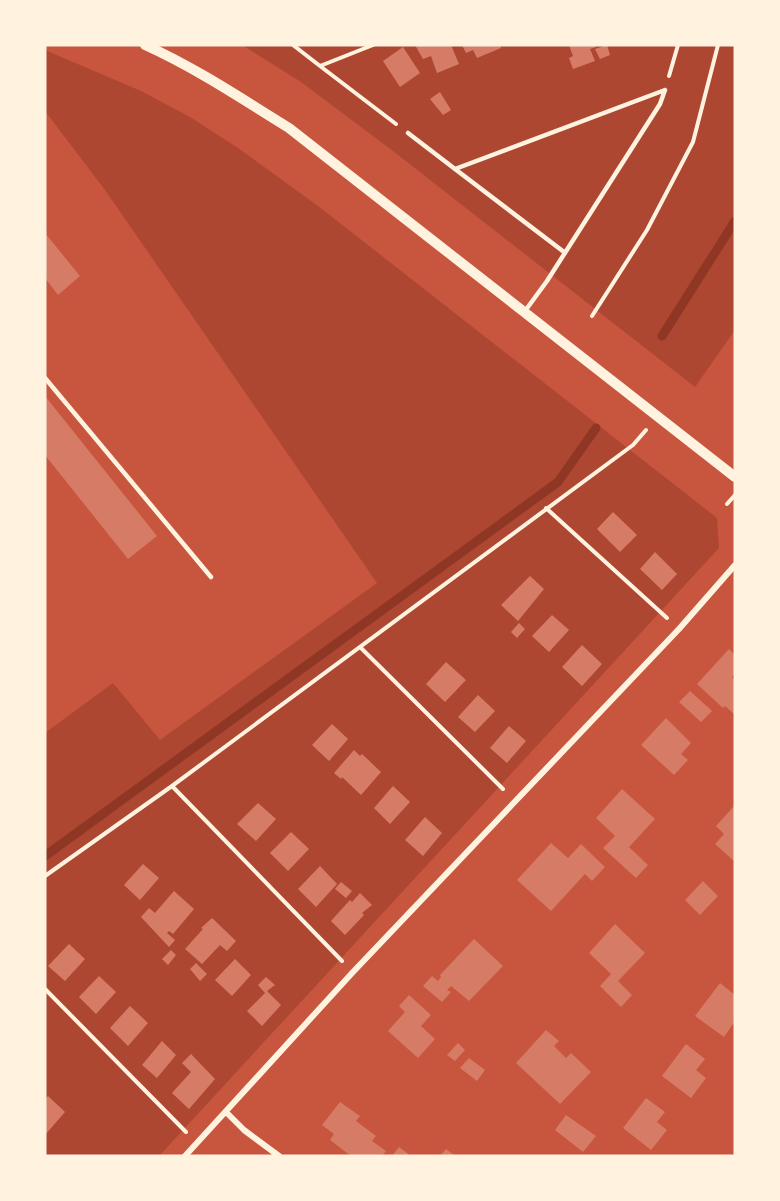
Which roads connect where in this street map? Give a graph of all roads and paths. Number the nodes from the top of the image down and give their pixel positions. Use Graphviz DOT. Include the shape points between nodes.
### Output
graph roads {
  1 [pos="145,45"];
  2 [pos="293,45"];
  3 [pos="373,45"];
  4 [pos="678,45"];
  5 [pos="718,45"];
  6 [pos="320,66"];
  7 [pos="665,90"];
  8 [pos="408,133"];
  9 [pos="455,169"];
  10 [pos="564,252"];
  11 [pos="525,311"];
  12 [pos="592,316"];
  13 [pos="45,378"];
  14 [pos="633,445"];
  15 [pos="735,477"];
  16 [pos="546,508"];
  17 [pos="735,566"];
  18 [pos="211,577"];
  19 [pos="679,629"];
  20 [pos="359,646"];
  21 [pos="172,786"];
  22 [pos="514,801"];
  23 [pos="45,876"];
  24 [pos="353,972"];
  25 [pos="45,989"];
  26 [pos="226,1112"];
  27 [pos="197,1143"];
  28 [pos="185,1156"];
  29 [pos="279,1156"];
  1 -- 11 [label="street" via="218,83 289,128"];
  2 -- 6 [label="path"];
  3 -- 6 [label="path"];
  4 -- 7 [label="path"];
  5 -- 12 [label="path" via="693,142 647,230"];
  6 -- 8 [label="path"];
  7 -- 9 [label="lane"];
  7 -- 10 [label="lane" via="660,104"];
  8 -- 9 [label="lane"];
  9 -- 10 [label="lane"];
  10 -- 11 [label="lane"];
  11 -- 15 [label="street"];
  13 -- 18 [label="lane"];
  14 -- 16 [label="path"];
  16 -- 19 [label="path"];
  16 -- 20 [label="path"];
  17 -- 19 [label="street"];
  19 -- 22 [label="street"];
  20 -- 21 [label="path"];
  20 -- 22 [label="path"];
  21 -- 23 [label="path"];
  21 -- 24 [label="path"];
  22 -- 24 [label="street"];
  24 -- 26 [label="street"];
  25 -- 27 [label="path"];
  26 -- 27 [label="street"];
  26 -- 29 [label="street"];
  27 -- 28 [label="street"];
}
